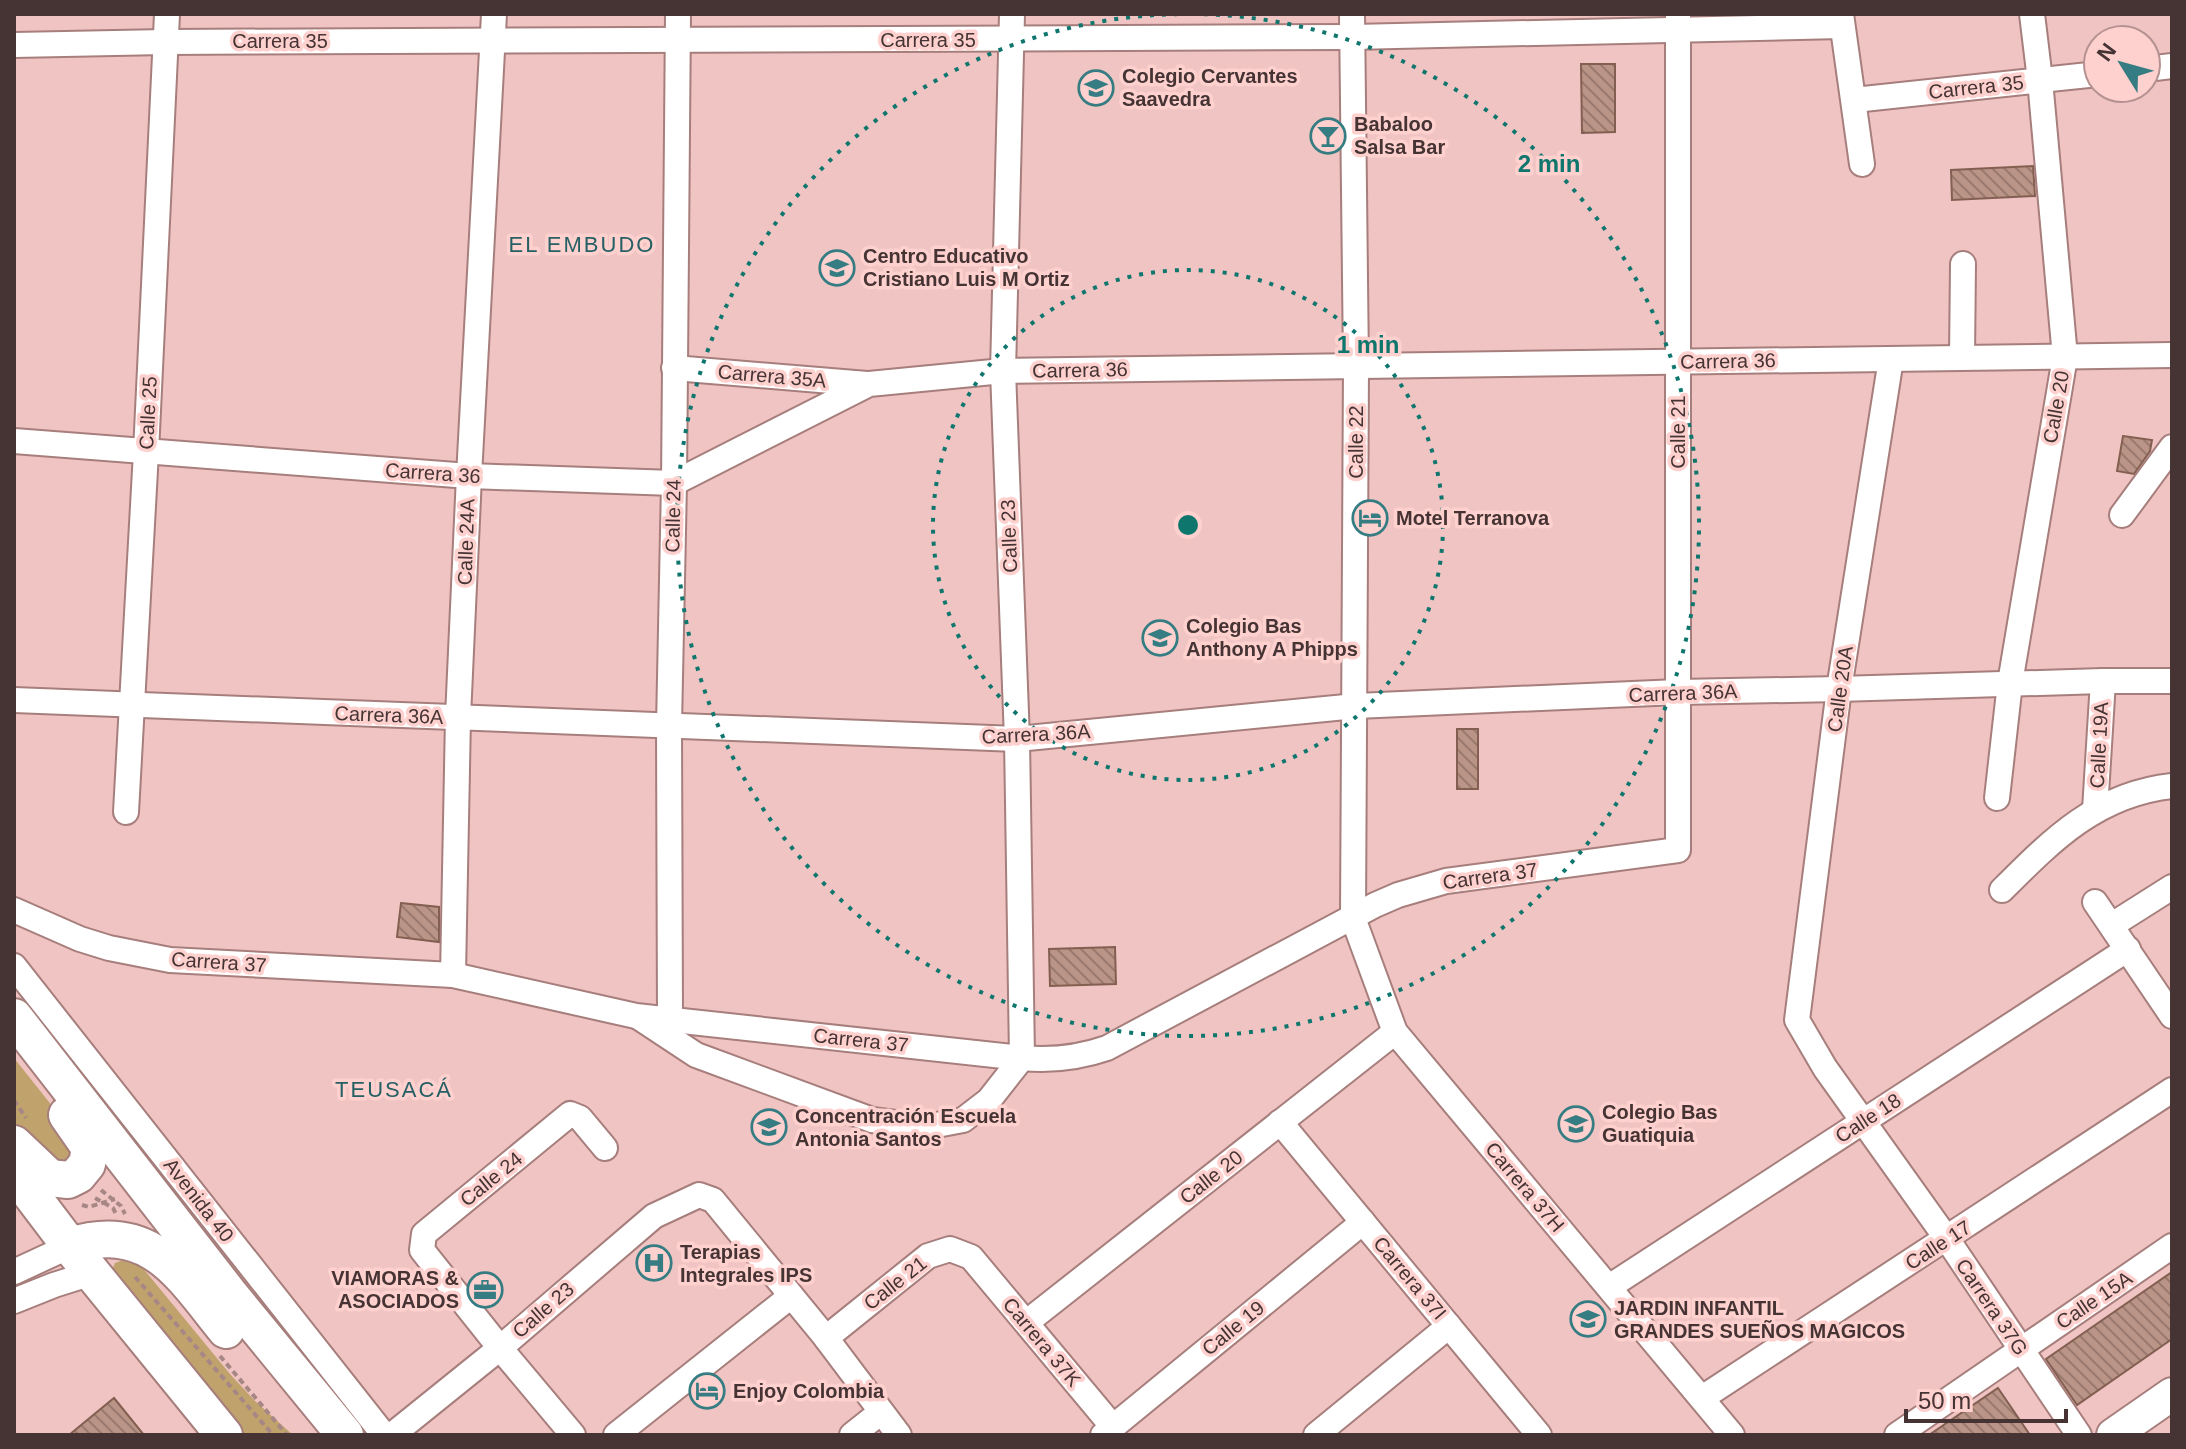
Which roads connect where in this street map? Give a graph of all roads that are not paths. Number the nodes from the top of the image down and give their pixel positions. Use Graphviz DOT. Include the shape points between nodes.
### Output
graph roads {
  1 [pos="167,14"];
  2 [pos="494,14"];
  3 [pos="678,14"];
  4 [pos="1012,14"];
  5 [pos="2032,14"];
  6 [pos="1841,20"];
  7 [pos="1678,21"];
  8 [pos="1352,26"];
  9 [pos="1011,39"];
  10 [pos="677,40"];
  11 [pos="493,41"];
  12 [pos="165,42"];
  13 [pos="14,45"];
  14 [pos="2082,76"];
  15 [pos="2040,80"];
  16 [pos="1854,100"];
  17 [pos="1862,164"];
  18 [pos="1963,264"];
  19 [pos="2172,355"];
  20 [pos="2065,357"];
  21 [pos="1962,358"];
  22 [pos="1891,359"];
  23 [pos="1678,362"];
  24 [pos="1356,366"];
  25 [pos="674,368"];
  26 [pos="1003,371"];
  27 [pos="869,384"];
  28 [pos="14,441"];
  29 [pos="2172,447"];
  30 [pos="146,452"];
  31 [pos="469,476"];
  32 [pos="674,483"];
  33 [pos="2122,515"];
  34 [pos="2103,681"];
  35 [pos="2172,681"];
  36 [pos="2010,683"];
  37 [pos="1839,689"];
  38 [pos="1678,692"];
  39 [pos="14,700"];
  40 [pos="131,705"];
  41 [pos="1356,706"];
  42 [pos="458,717"];
  43 [pos="669,726"];
  44 [pos="1017,739"];
  45 [pos="2172,786"];
  46 [pos="1997,798"];
  47 [pos="2095,810"];
  48 [pos="126,812"];
  49 [pos="1678,850"];
  50 [pos="2172,887"];
  51 [pos="2002,890"];
  52 [pos="2095,902"];
  53 [pos="14,910"];
  54 [pos="1353,918"];
  55 [pos="2112,925"];
  56 [pos="2128,949"];
  57 [pos="14,966"];
  58 [pos="453,975"];
  59 [pos="636,1016"];
  60 [pos="2172,1016"];
  61 [pos="14,1017"];
  62 [pos="670,1019"];
  63 [pos="1797,1020"];
  64 [pos="1395,1032"];
  65 [pos="14,1041"];
  66 [pos="1022,1058"];
  67 [pos="2172,1090"];
  68 [pos="1280,1122"];
  69 [pos="1863,1122"];
  70 [pos="14,1144"];
  71 [pos="605,1148"];
  72 [pos="14,1172"];
  73 [pos="1363,1222"];
  74 [pos="1947,1239"];
  75 [pos="2172,1246"];
  76 [pos="971,1257"];
  77 [pos="81,1259"];
  78 [pos="14,1272"];
  79 [pos="1609,1287"];
  80 [pos="791,1296"];
  81 [pos="14,1301"];
  82 [pos="1027,1322"];
  83 [pos="1449,1326"];
  84 [pos="826,1338"];
  85 [pos="500,1348"];
  86 [pos="2021,1350"];
  87 [pos="2172,1394"];
  88 [pos="1702,1398"];
  89 [pos="881,1412"];
  90 [pos="336,1424"];
  91 [pos="1108,1431"];
  92 [pos="1532,1432"];
  93 [pos="224,1435"];
  94 [pos="384,1435"];
  95 [pos="392,1435"];
  96 [pos="573,1435"];
  97 [pos="616,1435"];
  98 [pos="852,1435"];
  99 [pos="899,1435"];
  100 [pos="1316,1435"];
  101 [pos="1732,1435"];
  102 [pos="1897,1435"];
  103 [pos="2079,1435"];
  104 [pos="2113,1435"];
  1 -- 12 [label="street, Calle 25"];
  2 -- 11 [label="street, Calle 24A"];
  3 -- 10 [label="street, Calle 24"];
  4 -- 9 [label="street, Calle 23"];
  5 -- 15 [label="street, Calle 20"];
  6 -- 7 [label="street, Carrera 35"];
  6 -- 16 [label="street"];
  7 -- 8 [label="street, Carrera 35"];
  7 -- 23 [label="street, Calle 21"];
  8 -- 9 [label="street, Carrera 35"];
  8 -- 24 [label="street, Calle 22"];
  9 -- 10 [label="street, Carrera 35"];
  9 -- 26 [label="street, Calle 23"];
  10 -- 11 [label="street, Carrera 35"];
  10 -- 25 [label="street, Calle 24"];
  11 -- 12 [label="street, Carrera 35"];
  11 -- 31 [label="street, Calle 24A"];
  12 -- 13 [label="street, Carrera 35"];
  12 -- 30 [label="street, Calle 25"];
  14 -- 15 [label="street, Carrera 35"];
  15 -- 16 [label="street, Carrera 35"];
  15 -- 20 [label="street, Calle 20"];
  16 -- 17 [label="street"];
  18 -- 21 [label="street"];
  19 -- 20 [label="street, Carrera 36"];
  20 -- 21 [label="street, Carrera 36"];
  20 -- 36 [label="street, Calle 20"];
  21 -- 22 [label="street, Carrera 36"];
  22 -- 23 [label="street, Carrera 36"];
  22 -- 37 [label="street, Calle 20A"];
  23 -- 24 [label="street, Carrera 36"];
  23 -- 38 [label="street, Calle 21"];
  24 -- 26 [label="street, Carrera 36"];
  24 -- 41 [label="street, Calle 22"];
  25 -- 27 [label="street, Carrera 35A"];
  25 -- 32 [label="street, Calle 24"];
  26 -- 27 [label="street, Carrera 36"];
  26 -- 44 [label="street, Calle 23"];
  27 -- 32 [label="street, Carrera 36"];
  28 -- 30 [label="street, Carrera 36"];
  29 -- 33 [label="street"];
  30 -- 31 [label="street, Carrera 36"];
  30 -- 40 [label="street, Calle 25"];
  31 -- 32 [label="street, Carrera 36"];
  31 -- 42 [label="street, Calle 24A"];
  32 -- 43 [label="street, Calle 24"];
  34 -- 35 [label="street"];
  34 -- 36 [label="street"];
  34 -- 47 [label="street, Calle 19A"];
  36 -- 37 [label="street, Carrera 36A"];
  36 -- 46 [label="street, Calle 20"];
  37 -- 38 [label="street, Carrera 36A"];
  37 -- 63 [label="street, Calle 20A"];
  38 -- 41 [label="street, Carrera 36A"];
  38 -- 49 [label="street, Calle 21"];
  39 -- 40 [label="street, Carrera 36A"];
  40 -- 42 [label="street, Carrera 36A"];
  40 -- 48 [label="street, Calle 25"];
  41 -- 44 [label="street, Carrera 36A"];
  41 -- 54 [label="street, Calle 22"];
  42 -- 43 [label="street, Carrera 36A"];
  42 -- 58 [label="street, Calle 24A"];
  43 -- 44 [label="street, Carrera 36A"];
  43 -- 62 [label="street, Calle 24"];
  44 -- 66 [label="street, Calle 23"];
  45 -- 47 [label="street" via="2135,793"];
  47 -- 51 [label="street" via="2060,834"];
  49 -- 54 [label="street, Carrera 37" via="1446,881 1398,895"];
  50 -- 55 [label="street"];
  52 -- 55 [label="street"];
  53 -- 58 [label="street, Carrera 37" via="80,939 170,960"];
  54 -- 64 [label="street, Carrera 37H"];
  54 -- 66 [label="street, Carrera 37" via="1107,1048 1056,1060"];
  55 -- 56 [label="street"];
  56 -- 60 [label="street"];
  56 -- 69 [label="street, Calle 18"];
  57 -- 94 [label="street, Avenida 40"];
  58 -- 59 [label="street, Carrera 37"];
  59 -- 62 [label="street, Carrera 37"];
  59 -- 66 [label="street" via="696,1055 872,1120 926,1127 963,1120 989,1100"];
  61 -- 90 [label="highway, Avenida 40"];
  62 -- 66 [label="street, Carrera 37"];
  63 -- 69 [label="street, Carrera 37G"];
  64 -- 68 [label="street, Calle 20"];
  64 -- 79 [label="street, Carrera 37H"];
  65 -- 70 [label="highway" via="16,1053 90,1148 87,1164 68,1180 50,1178"];
  67 -- 74 [label="street, Calle 17"];
  68 -- 73 [label="street, Carrera 37I"];
  68 -- 82 [label="street, Calle 20"];
  69 -- 74 [label="street, Carrera 37G"];
  69 -- 79 [label="street, Calle 18"];
  71 -- 85 [label="street, Calle 24" via="580,1118 570,1114 424,1234 422,1250"];
  72 -- 77 [label="highway"];
  73 -- 83 [label="street, Carrera 37I"];
  73 -- 91 [label="street, Calle 19"];
  74 -- 86 [label="street, Carrera 37G"];
  74 -- 88 [label="street, Calle 17"];
  75 -- 86 [label="street, Calle 15A"];
  76 -- 82 [label="street, Carrera 37K"];
  76 -- 84 [label="street, Calle 21" via="950,1249 928,1256"];
  77 -- 78 [label="street"];
  77 -- 81 [label="street" via="54,1285"];
  77 -- 90 [label="highway" via="87,1241 106,1239 130,1241 155,1252 178,1271 272,1385"];
  77 -- 93 [label="highway"];
  79 -- 88 [label="street, Carrera 37H"];
  80 -- 84 [label="street"];
  80 -- 85 [label="street, Calle 23" via="713,1200 699,1195 654,1216"];
  80 -- 97 [label="street"];
  82 -- 91 [label="street, Carrera 37K"];
  83 -- 92 [label="street, Carrera 37I"];
  83 -- 100 [label="street"];
  84 -- 89 [label="street"];
  85 -- 95 [label="street, Calle 23"];
  85 -- 96 [label="street"];
  86 -- 102 [label="street, Calle 15A"];
  86 -- 103 [label="street, Carrera 37G"];
  87 -- 104 [label="main road"];
  88 -- 101 [label="street, Carrera 37H"];
  89 -- 98 [label="street"];
  89 -- 99 [label="street"];
}
